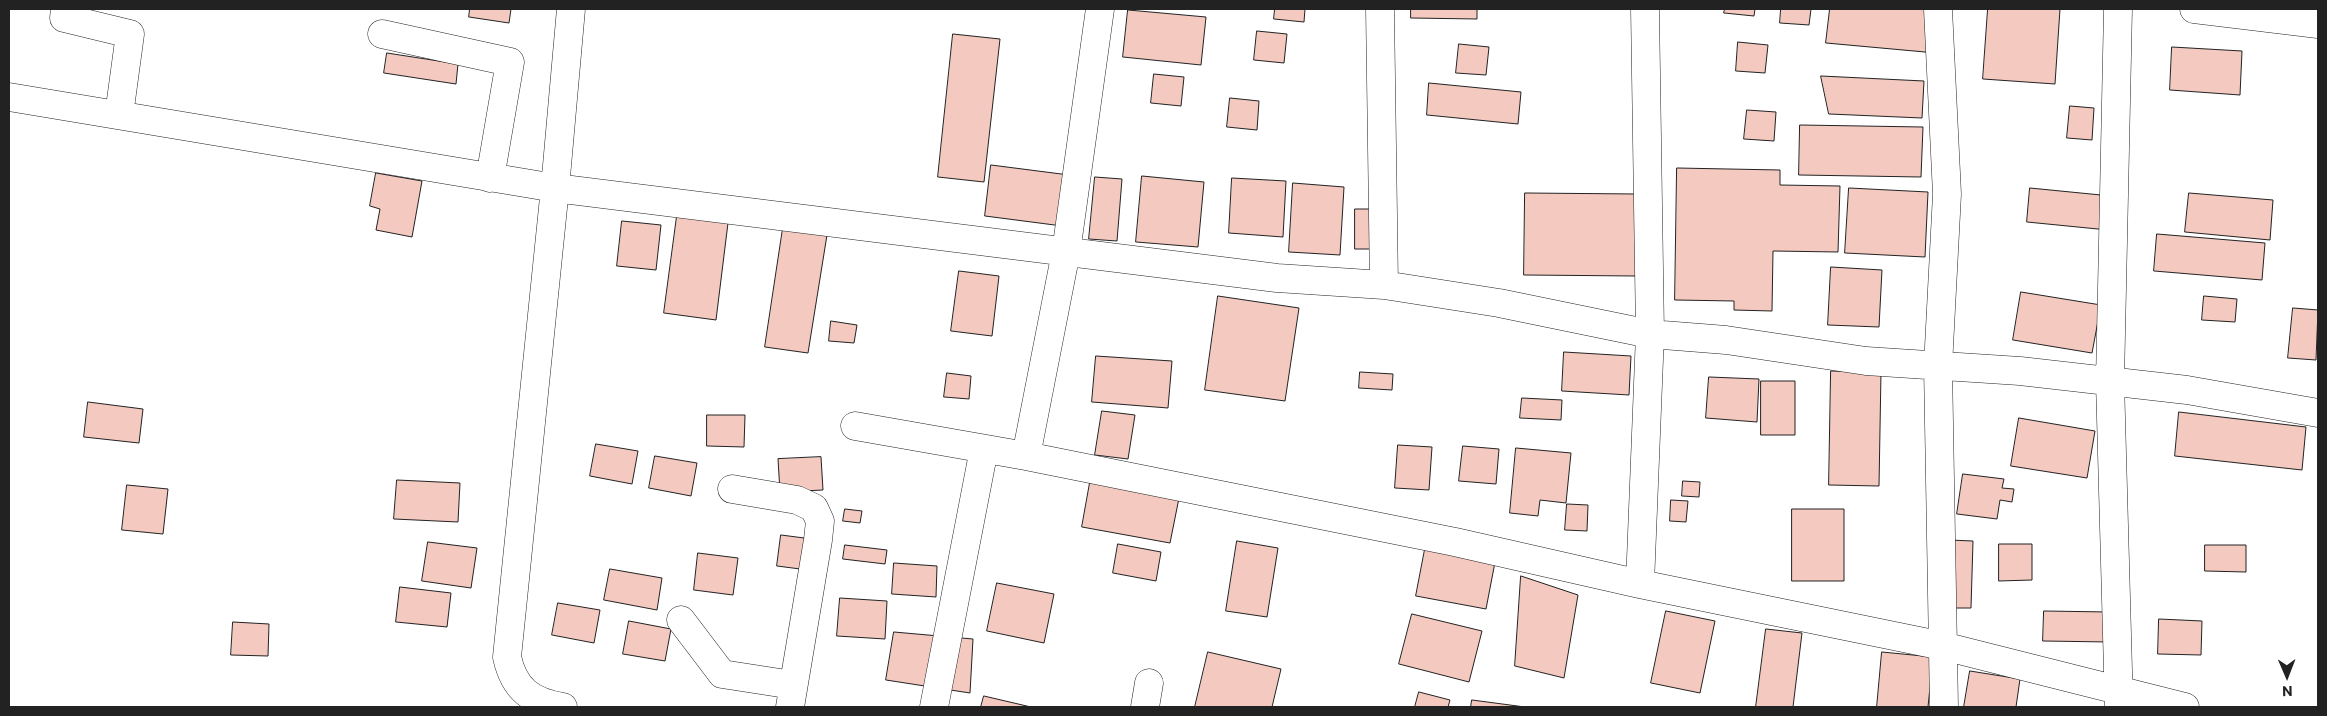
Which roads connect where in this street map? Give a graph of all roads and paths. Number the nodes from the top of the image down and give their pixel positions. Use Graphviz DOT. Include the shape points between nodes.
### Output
graph roads {
  1 [pos="65,9"];
  2 [pos="571,9"];
  3 [pos="1100,9"];
  4 [pos="1380,9"];
  5 [pos="1646,9"];
  6 [pos="1938,9"];
  7 [pos="2118,9"];
  8 [pos="2194,9"];
  9 [pos="2318,24"];
  10 [pos="382,34"];
  11 [pos="9,97"];
  12 [pos="119,115"];
  13 [pos="490,178"];
  14 [pos="555,188"];
  15 [pos="1066,252"];
  16 [pos="1384,285"];
  17 [pos="1650,334"];
  18 [pos="1938,366"];
  19 [pos="2110,381"];
  20 [pos="2318,413"];
  21 [pos="855,426"];
  22 [pos="984,449"];
  23 [pos="1026,456"];
  24 [pos="732,490"];
  25 [pos="1640,584"];
  26 [pos="681,620"];
  27 [pos="1943,646"];
  28 [pos="792,696"];
  29 [pos="2119,699"];
  30 [pos="563,707"];
  31 [pos="934,707"];
  32 [pos="1944,707"];
  33 [pos="2185,707"];
  1 -- 12 [label="street" via="64,18 130,34"];
  2 -- 14 [label="street"];
  3 -- 15 [label="street"];
  4 -- 16 [label="street"];
  5 -- 17 [label="street"];
  6 -- 18 [label="street" via="1947,194"];
  7 -- 19 [label="street"];
  8 -- 9 [label="street"];
  10 -- 13 [label="street" via="510,62"];
  11 -- 12 [label="street"];
  12 -- 13 [label="street"];
  13 -- 14 [label="street"];
  14 -- 15 [label="street"];
  14 -- 30 [label="street" via="507,657 510,672 532,698"];
  15 -- 16 [label="street" via="1277,278"];
  15 -- 23 [label="street"];
  16 -- 17 [label="street" via="1498,303"];
  17 -- 18 [label="street" via="1726,340 1866,361"];
  17 -- 25 [label="street"];
  18 -- 19 [label="street"];
  18 -- 27 [label="street"];
  19 -- 20 [label="street" via="2187,390"];
  19 -- 29 [label="street"];
  21 -- 22 [label="street"];
  22 -- 23 [label="street"];
  22 -- 31 [label="street"];
  23 -- 25 [label="street" via="1456,542"];
  24 -- 28 [label="street" via="797,500 814,508 820,521"];
  25 -- 27 [label="street"];
  26 -- 28 [label="street" via="722,674"];
  27 -- 29 [label="street"];
  27 -- 32 [label="street"];
  29 -- 33 [label="street"];
}
